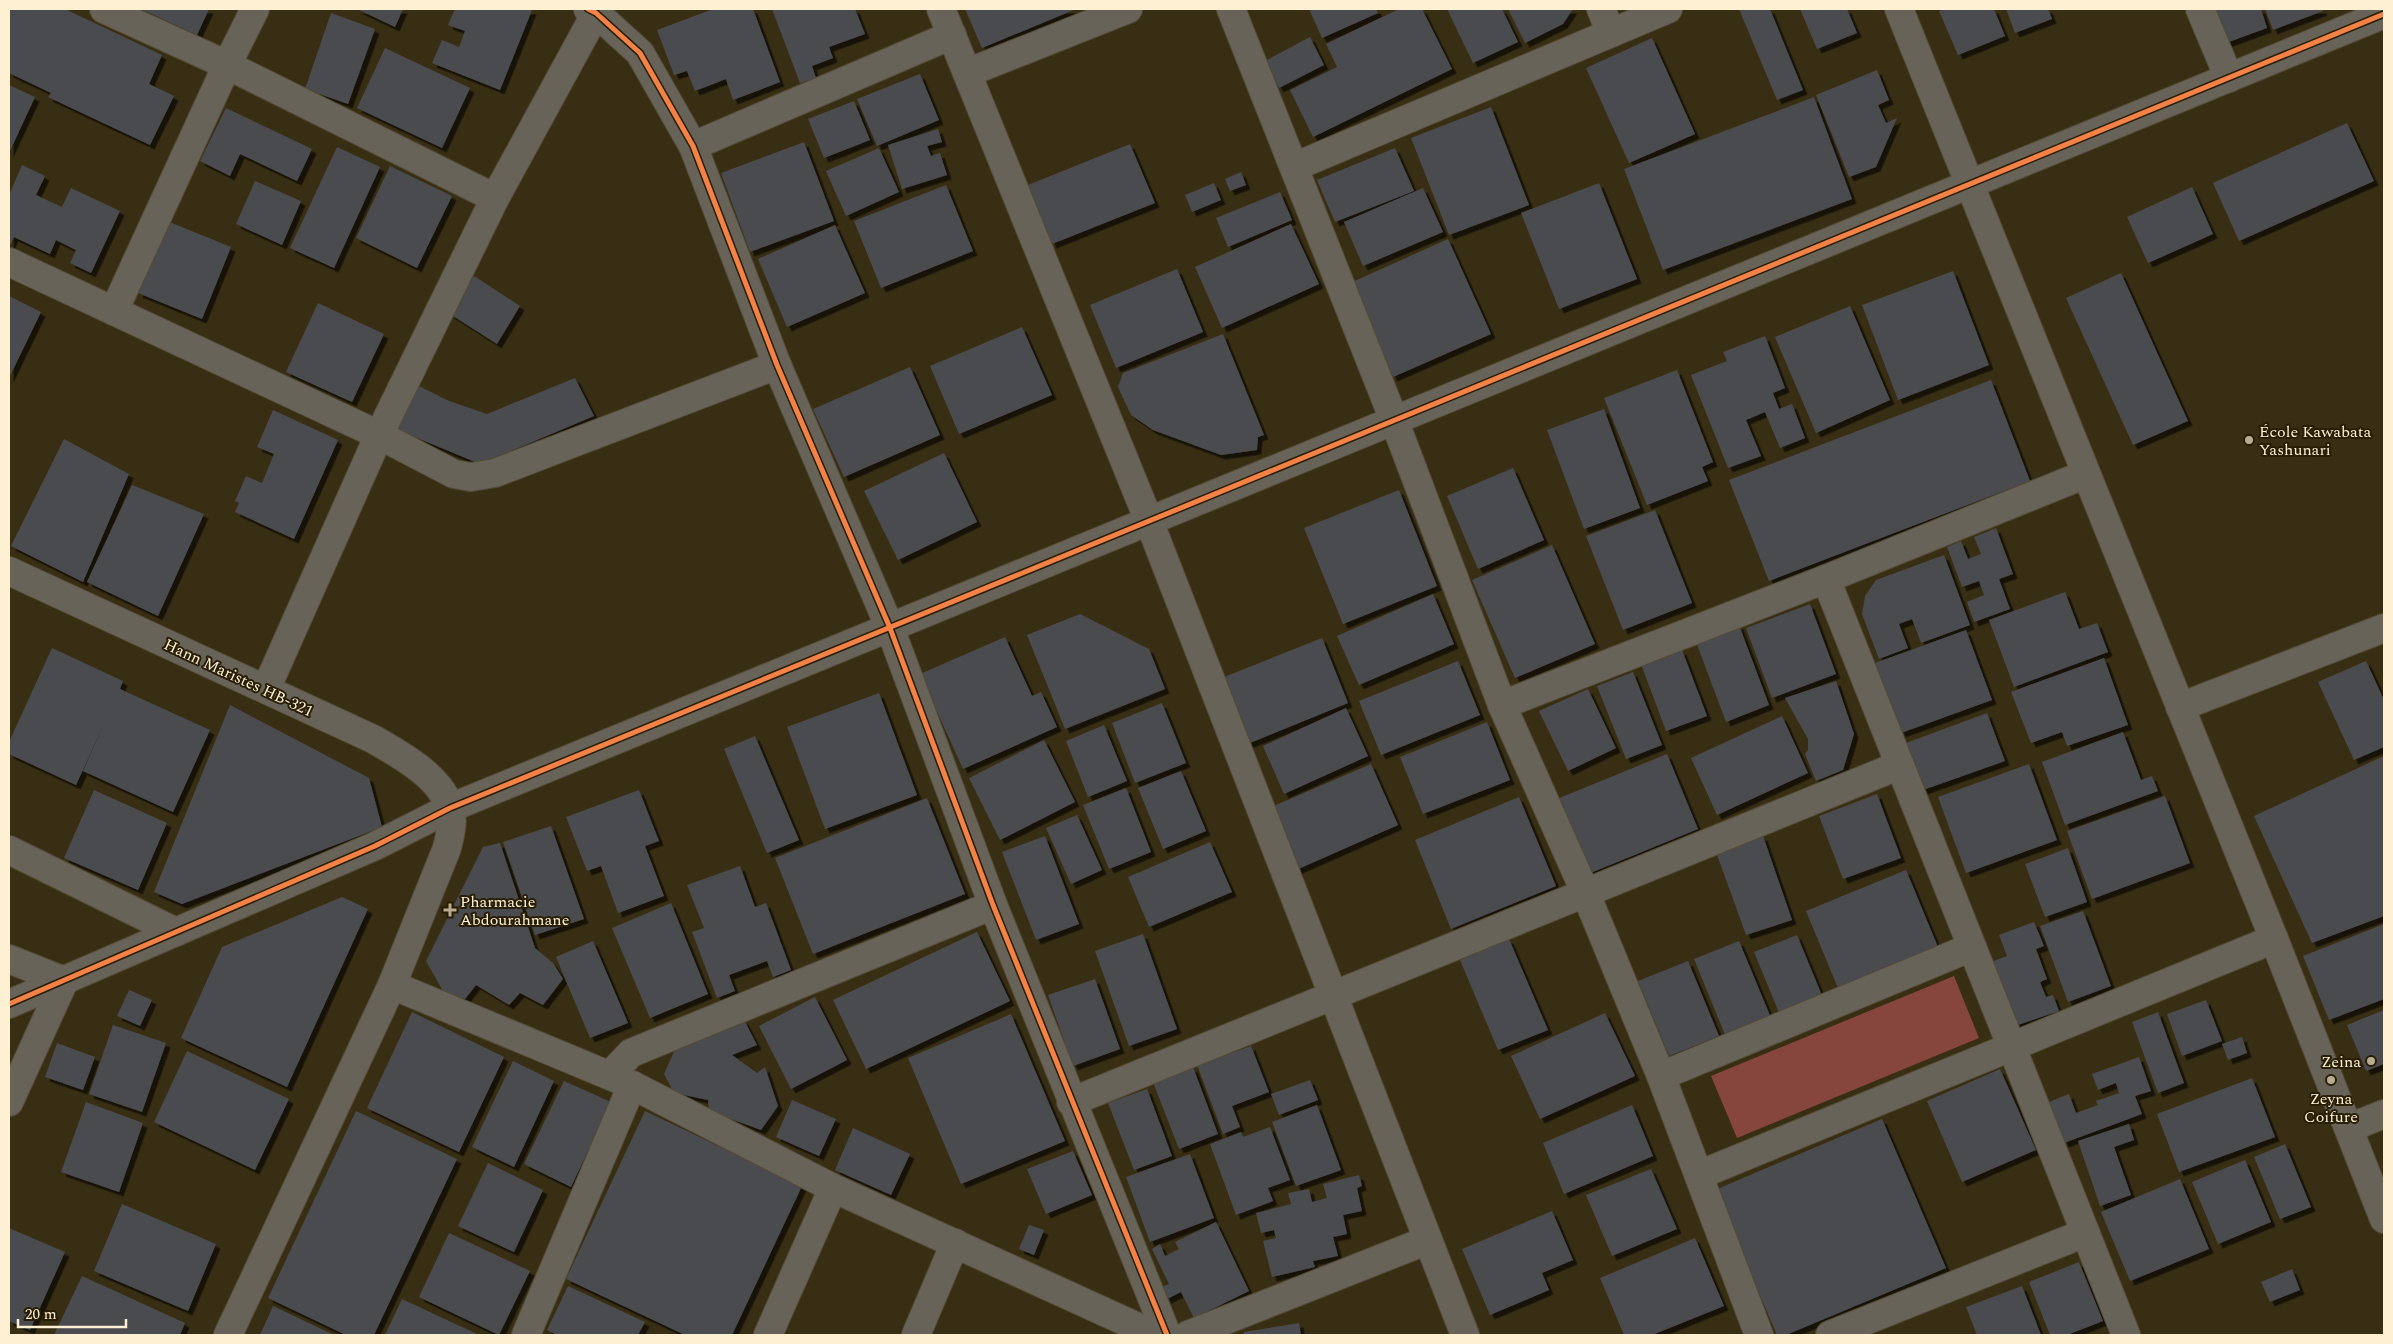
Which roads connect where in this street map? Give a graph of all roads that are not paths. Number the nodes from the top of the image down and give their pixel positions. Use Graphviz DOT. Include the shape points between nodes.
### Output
graph roads {
  1 [pos="104,9"];
  2 [pos="255,9"];
  3 [pos="941,9"];
  4 [pos="1128,9"];
  5 [pos="1231,9"];
  6 [pos="1668,9"];
  7 [pos="1899,9"];
  8 [pos="2200,9"];
  9 [pos="592,11"];
  10 [pos="2384,14"];
  11 [pos="1606,21"];
  12 [pos="952,35"];
  13 [pos="227,65"];
  14 [pos="967,73"];
  15 [pos="2228,78"];
  16 [pos="693,146"];
  17 [pos="1294,167"];
  18 [pos="1969,185"];
  19 [pos="495,198"];
  20 [pos="9,262"];
  21 [pos="114,311"];
  22 [pos="777,365"];
  23 [pos="1394,420"];
  24 [pos="379,435"];
  25 [pos="2086,474"];
  26 [pos="1149,521"];
  27 [pos="9,572"];
  28 [pos="1826,579"];
  29 [pos="890,628"];
  30 [pos="2384,628"];
  31 [pos="266,689"];
  32 [pos="1502,705"];
  33 [pos="2180,707"];
  34 [pos="1900,766"];
  35 [pos="450,808"];
  36 [pos="9,850"];
  37 [pos="1586,894"];
  38 [pos="993,905"];
  39 [pos="176,932"];
  40 [pos="2274,939"];
  41 [pos="1972,947"];
  42 [pos="9,959"];
  43 [pos="64,981"];
  44 [pos="392,985"];
  45 [pos="1332,996"];
  46 [pos="9,1004"];
  47 [pos="2011,1046"];
  48 [pos="1661,1076"];
  49 [pos="621,1080"];
  50 [pos="9,1102"];
  51 [pos="1072,1102"];
  52 [pos="2384,1114"];
  53 [pos="2349,1128"];
  54 [pos="1699,1176"];
  55 [pos="833,1188"];
  56 [pos="2384,1219"];
  57 [pos="2085,1233"];
  58 [pos="1428,1240"];
  59 [pos="955,1243"];
  60 [pos="1115,1326"];
  61 [pos="228,1335"];
  62 [pos="526,1335"];
  63 [pos="768,1335"];
  64 [pos="916,1335"];
  65 [pos="1155,1335"];
  66 [pos="1167,1335"];
  67 [pos="1188,1335"];
  68 [pos="1465,1335"];
  69 [pos="1759,1335"];
  70 [pos="1830,1335"];
  71 [pos="2126,1335"];
  1 -- 13 [label="street"];
  2 -- 13 [label="street"];
  3 -- 12 [label="street"];
  4 -- 14 [label="street"];
  5 -- 17 [label="street"];
  6 -- 11 [label="street"];
  7 -- 18 [label="street"];
  8 -- 15 [label="street"];
  9 -- 16 [label="street" via="640,53"];
  9 -- 19 [label="street"];
  10 -- 15 [label="street"];
  11 -- 17 [label="street"];
  12 -- 14 [label="street"];
  12 -- 16 [label="street"];
  13 -- 19 [label="street"];
  13 -- 21 [label="street"];
  14 -- 26 [label="street"];
  15 -- 18 [label="street"];
  16 -- 22 [label="street"];
  17 -- 23 [label="street"];
  18 -- 23 [label="street"];
  18 -- 25 [label="street"];
  19 -- 24 [label="street"];
  20 -- 21 [label="street"];
  21 -- 24 [label="street"];
  22 -- 24 [label="street" via="495,473 471,477 448,471"];
  22 -- 29 [label="street"];
  23 -- 26 [label="street"];
  23 -- 32 [label="street"];
  24 -- 31 [label="street"];
  25 -- 28 [label="street"];
  25 -- 33 [label="street"];
  26 -- 29 [label="street"];
  26 -- 45 [label="street"];
  27 -- 31 [label="street, Hann Maristes HB-321"];
  28 -- 32 [label="street"];
  28 -- 34 [label="street"];
  29 -- 35 [label="street"];
  29 -- 38 [label="street"];
  30 -- 33 [label="street"];
  31 -- 35 [label="street, Hann Maristes HB-321" via="373,739 415,764 436,786"];
  32 -- 37 [label="street"];
  33 -- 40 [label="street"];
  34 -- 37 [label="street"];
  34 -- 41 [label="street"];
  35 -- 39 [label="street" via="375,846"];
  35 -- 44 [label="street" via="451,829 447,848"];
  36 -- 39 [label="street"];
  37 -- 45 [label="street"];
  37 -- 48 [label="street"];
  38 -- 49 [label="street" via="631,1053"];
  38 -- 51 [label="street"];
  39 -- 43 [label="street"];
  40 -- 47 [label="street"];
  40 -- 53 [label="street"];
  41 -- 47 [label="street"];
  41 -- 48 [label="street"];
  42 -- 43 [label="street"];
  43 -- 46 [label="street"];
  43 -- 50 [label="street"];
  44 -- 49 [label="street"];
  44 -- 61 [label="street"];
  45 -- 51 [label="street"];
  45 -- 58 [label="street"];
  47 -- 54 [label="street"];
  47 -- 57 [label="street"];
  48 -- 54 [label="street"];
  49 -- 55 [label="street"];
  49 -- 62 [label="street"];
  51 -- 66 [label="street"];
  52 -- 53 [label="street"];
  53 -- 56 [label="street"];
  54 -- 69 [label="street"];
  55 -- 59 [label="street"];
  55 -- 63 [label="street"];
  57 -- 70 [label="street"];
  57 -- 71 [label="street"];
  58 -- 67 [label="street"];
  58 -- 68 [label="street"];
  59 -- 60 [label="street"];
  59 -- 64 [label="street"];
  60 -- 65 [label="street"];
}
